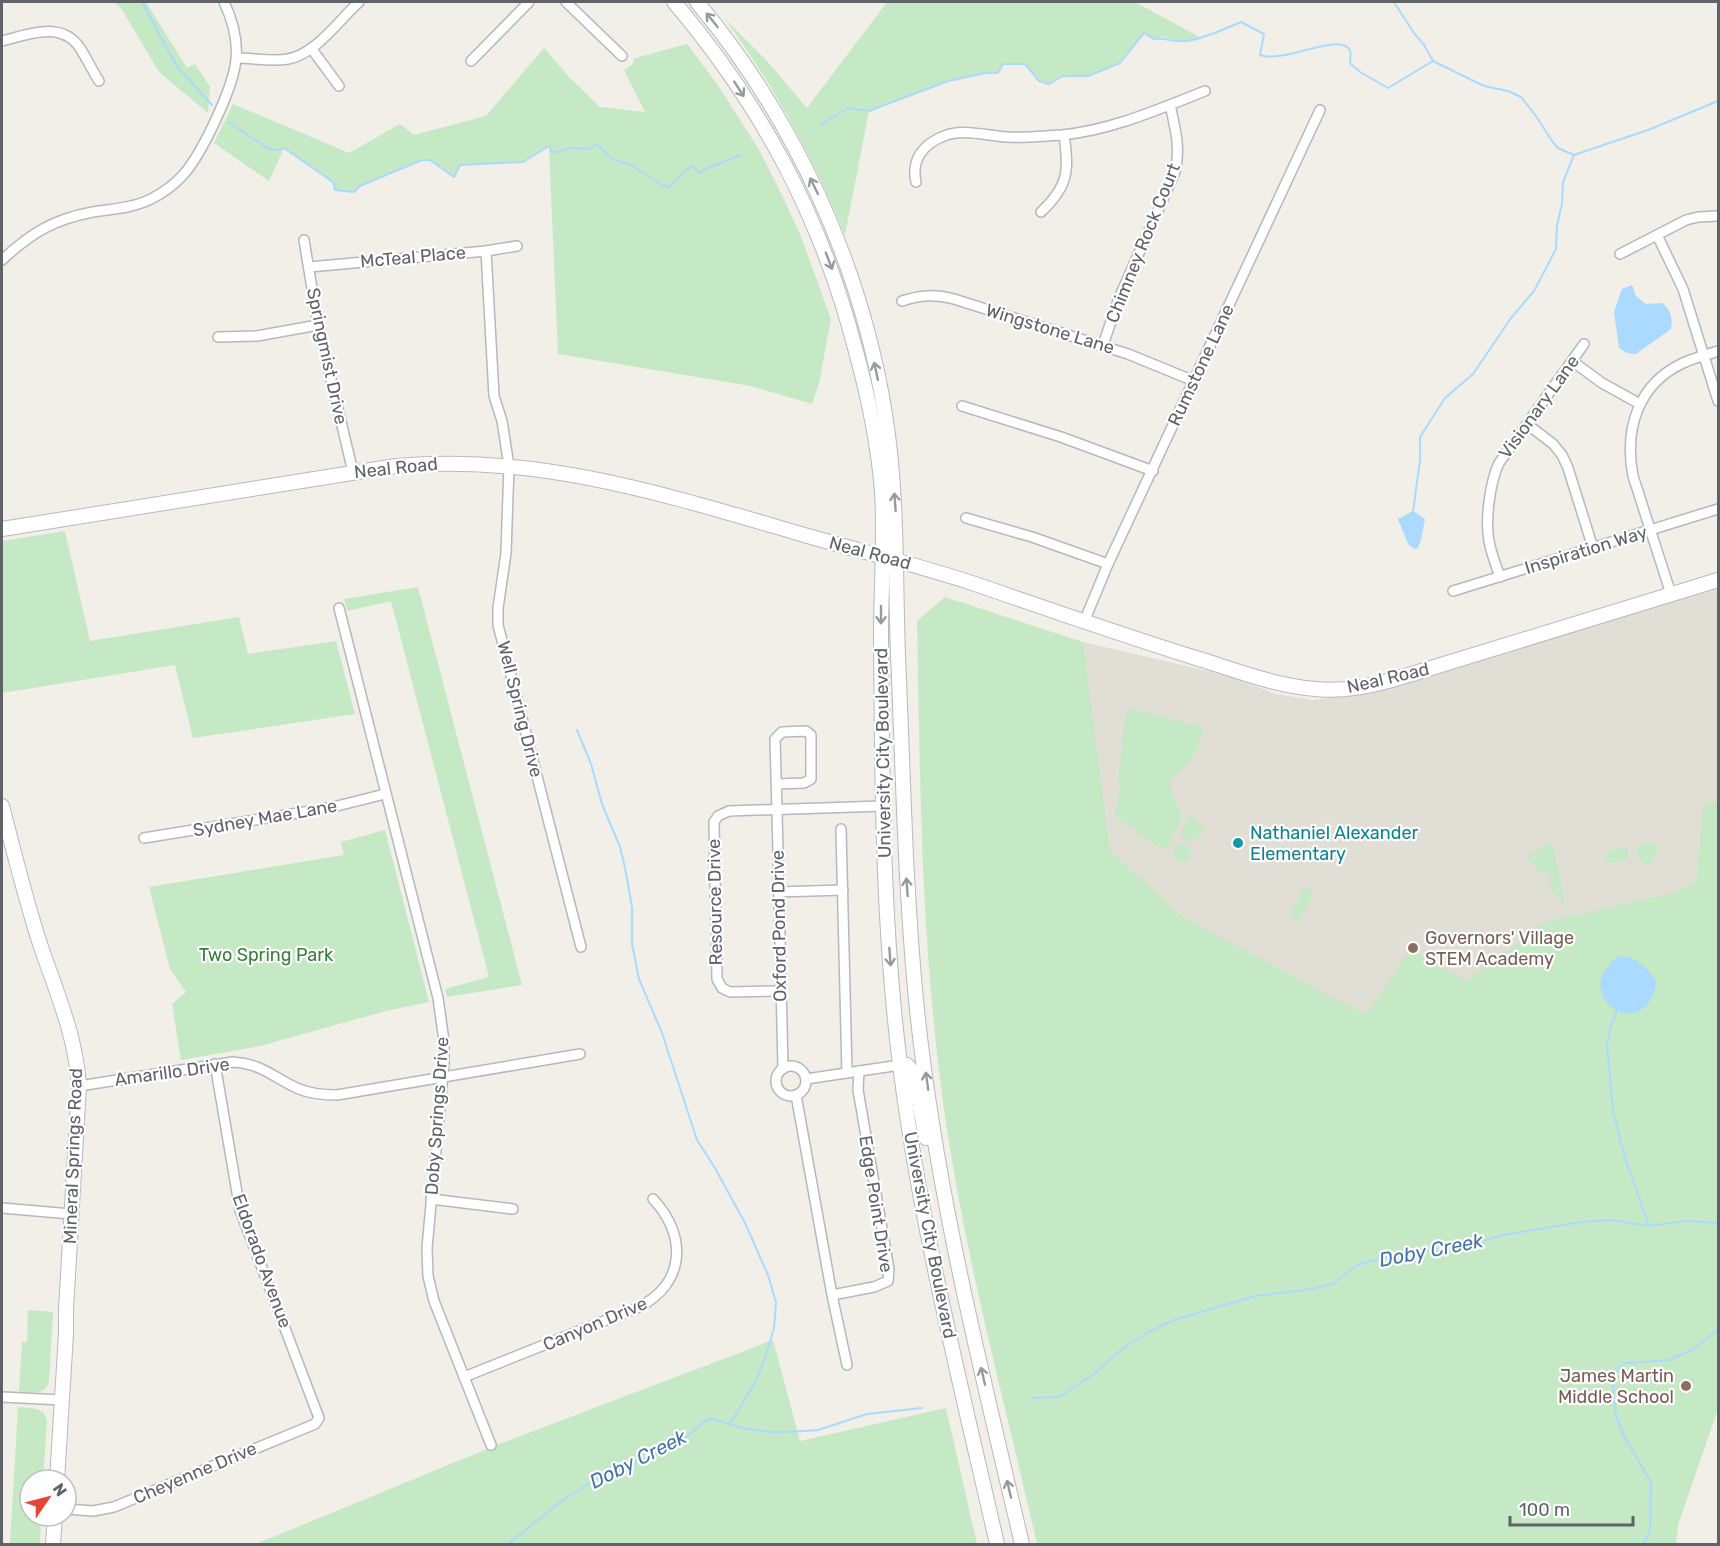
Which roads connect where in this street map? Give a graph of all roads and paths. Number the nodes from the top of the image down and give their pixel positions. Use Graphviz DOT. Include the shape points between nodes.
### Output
graph roads {
  1 [pos="224,2"];
  2 [pos="359,2"];
  3 [pos="529,2"];
  4 [pos="566,2"];
  5 [pos="674,2"];
  6 [pos="697,2"];
  7 [pos="2,41"];
  8 [pos="312,48"];
  9 [pos="622,56"];
  10 [pos="237,58"];
  11 [pos="471,62"];
  12 [pos="99,81"];
  13 [pos="339,86"];
  14 [pos="1205,91"];
  15 [pos="1170,105"];
  16 [pos="1320,110"];
  17 [pos="1064,135"];
  18 [pos="916,182"];
  19 [pos="1041,212"];
  20 [pos="1719,216"];
  21 [pos="1657,235"];
  22 [pos="304,240"];
  23 [pos="517,246"];
  24 [pos="486,251"];
  25 [pos="1620,254"];
  26 [pos="2,260"];
  27 [pos="309,267"];
  28 [pos="902,301"];
  29 [pos="318,325"];
  30 [pos="218,337"];
  31 [pos="1584,344"];
  32 [pos="1103,345"];
  33 [pos="1719,351"];
  34 [pos="1704,355"];
  35 [pos="1572,361"];
  36 [pos="1194,381"];
  37 [pos="1719,401"];
  38 [pos="1640,404"];
  39 [pos="962,406"];
  40 [pos="1527,424"];
  41 [pos="509,466"];
  42 [pos="1152,471"];
  43 [pos="353,472"];
  44 [pos="1719,509"];
  45 [pos="966,518"];
  46 [pos="2,529"];
  47 [pos="1651,530"];
  48 [pos="1593,548"];
  49 [pos="882,557"];
  50 [pos="897,561"];
  51 [pos="1108,564"];
  52 [pos="1500,577"];
  53 [pos="1719,580"];
  54 [pos="1454,591"];
  55 [pos="1671,594"];
  56 [pos="339,608"];
  57 [pos="1084,622"];
  58 [pos="776,784"];
  59 [pos="385,794"];
  60 [pos="2,806"];
  61 [pos="883,806"];
  62 [pos="777,810"];
  63 [pos="841,829"];
  64 [pos="144,838"];
  65 [pos="843,890"];
  66 [pos="778,892"];
  67 [pos="581,947"];
  68 [pos="781,991"];
  69 [pos="580,1054"];
  70 [pos="215,1064"];
  71 [pos="900,1065"];
  72 [pos="783,1069"];
  73 [pos="860,1071"];
  74 [pos="847,1073"];
  75 [pos="443,1077"];
  76 [pos="806,1078"];
  77 [pos="79,1086"];
  78 [pos="796,1095"];
  79 [pos="938,1167"];
  80 [pos="431,1199"];
  81 [pos="653,1199"];
  82 [pos="2,1208"];
  83 [pos="513,1209"];
  84 [pos="71,1214"];
  85 [pos="832,1295"];
  86 [pos="847,1365"];
  87 [pos="464,1377"];
  88 [pos="2,1397"];
  89 [pos="62,1400"];
  90 [pos="319,1418"];
  91 [pos="491,1445"];
  92 [pos="58,1468"];
  93 [pos="78,1510"];
  94 [pos="54,1528"];
  95 [pos="53,1545"];
  96 [pos="998,1545"];
  97 [pos="1022,1545"];
  1 -- 10 [label="street" via="232,23"];
  2 -- 8 [label="street"];
  3 -- 11 [label="street"];
  4 -- 9 [label="street"];
  5 -- 49 [label="main road, University City Boulevard, one-way" via="712,49 765,128 802,197 832,267 871,413 882,490"];
  50 -- 6 [label="main road, University City Boulevard, one-way" via="893,476 884,409 863,317 845,262 825,210 789,138 746,68"];
  7 -- 12 [label="street" via="39,32 62,34 80,48"];
  8 -- 10 [label="street" via="286,59"];
  8 -- 13 [label="street"];
  10 -- 26 [label="street" via="225,98 192,163 177,181 142,203 51,224 25,239"];
  14 -- 15 [label="street"];
  15 -- 17 [label="street" via="1105,128"];
  15 -- 32 [label="street, Chimney Rock Court" via="1179,160 1119,298"];
  16 -- 36 [label="street, Rumstone Lane"];
  17 -- 18 [label="street" via="943,136 919,155 915,162"];
  17 -- 19 [label="street" via="1068,162 1064,183"];
  20 -- 21 [label="street" via="1686,220"];
  21 -- 25 [label="street"];
  21 -- 34 [label="street" via="1683,289"];
  22 -- 27 [label="street, Springmist Drive"];
  23 -- 24 [label="street, McTeal Place"];
  24 -- 27 [label="street, McTeal Place"];
  24 -- 41 [label="street, Well Spring Drive" via="494,396"];
  27 -- 29 [label="street, Springmist Drive"];
  28 -- 32 [label="street, Wingstone Lane" via="940,295"];
  29 -- 30 [label="street" via="257,336"];
  29 -- 43 [label="street, Springmist Drive"];
  31 -- 35 [label="street, Visionary Lane"];
  32 -- 36 [label="street, Wingstone Lane"];
  33 -- 34 [label="street"];
  34 -- 37 [label="street"];
  34 -- 38 [label="street" via="1669,371"];
  35 -- 38 [label="street"];
  35 -- 40 [label="street, Visionary Lane"];
  36 -- 42 [label="street, Rumstone Lane"];
  38 -- 47 [label="street" via="1631,430 1630,458"];
  39 -- 42 [label="street"];
  40 -- 48 [label="street" via="1562,455"];
  40 -- 52 [label="street, Visionary Lane" via="1493,475 1489,542"];
  41 -- 43 [label="main road, Neal Road" via="438,462"];
  41 -- 49 [label="main road, Neal Road" via="607,480"];
  41 -- 67 [label="street, Well Spring Drive" via="506,553 498,625"];
  42 -- 51 [label="street, Rumstone Lane"];
  43 -- 46 [label="main road, Neal Road"];
  44 -- 47 [label="street, Inspiration Way"];
  45 -- 51 [label="street"];
  47 -- 48 [label="street, Inspiration Way"];
  47 -- 55 [label="street"];
  48 -- 52 [label="street, Inspiration Way"];
  49 -- 50 [label="main road, Neal Road"];
  49 -- 61 [label="main road, University City Boulevard, one-way"];
  50 -- 57 [label="main road, Neal Road"];
  79 -- 50 [label="main road, University City Boulevard, one-way" via="911,946"];
  51 -- 57 [label="street, Rumstone Lane"];
  52 -- 54 [label="street, Inspiration Way"];
  53 -- 55 [label="main road, Neal Road"];
  55 -- 57 [label="main road, Neal Road" via="1352,689 1316,689 1274,682"];
  56 -- 59 [label="street, Doby Springs Drive"];
  58 -- 58 [label="street, Oxford Pond Drive" via="811,779 811,735 806,731 777,735"];
  58 -- 62 [label="street, Oxford Pond Drive"];
  59 -- 64 [label="street, Sydney Mae Lane" via="329,808"];
  59 -- 75 [label="street, Doby Springs Drive" via="438,998 444,1041"];
  60 -- 77 [label="main road, Mineral Springs Road" via="32,917 71,1037"];
  61 -- 62 [label="street, Resource Drive"];
  61 -- 71 [label="main road, University City Boulevard, one-way"];
  62 -- 66 [label="street, Oxford Pond Drive"];
  62 -- 68 [label="street, Resource Drive" via="729,811 718,816 713,827 717,979 730,992"];
  63 -- 65 [label="street"];
  65 -- 66 [label="street"];
  65 -- 74 [label="street"];
  66 -- 68 [label="street, Oxford Pond Drive"];
  68 -- 72 [label="street, Oxford Pond Drive"];
  69 -- 75 [label="street, Amarillo Drive"];
  70 -- 75 [label="street, Amarillo Drive" via="257,1066 295,1087 322,1095"];
  70 -- 77 [label="street, Amarillo Drive"];
  70 -- 90 [label="street, Eldorado Avenue" via="240,1210"];
  71 -- 73 [label="street"];
  71 -- 79 [label="main road" via="907,1065 913,1072 930,1155"];
  71 -- 96 [label="main road, University City Boulevard" via="927,1226"];
  72 -- 76 [label="street" via="799,1068"];
  72 -- 78 [label="street, Oxford Pond Drive" via="776,1079 778,1089 786,1095"];
  73 -- 74 [label="street"];
  73 -- 85 [label="street, Edge Point Drive" via="858,1090 888,1281"];
  74 -- 76 [label="street"];
  75 -- 80 [label="street, Doby Springs Drive"];
  76 -- 78 [label="street" via="803,1090"];
  77 -- 84 [label="main road, Mineral Springs Road"];
  78 -- 85 [label="street"];
  97 -- 79 [label="main road, University City Boulevard, one-way"];
  80 -- 83 [label="street"];
  80 -- 87 [label="street, Doby Springs Drive" via="428,1276"];
  81 -- 87 [label="street, Canyon Drive" via="667,1217 677,1256 669,1283 658,1296"];
  82 -- 84 [label="street"];
  84 -- 89 [label="main road, Mineral Springs Road"];
  85 -- 86 [label="street"];
  87 -- 91 [label="street, Doby Springs Drive"];
  88 -- 89 [label="street"];
  89 -- 92 [label="main road, Mineral Springs Road"];
  90 -- 93 [label="street, Cheyenne Drive" via="315,1424 114,1507"];
  94 -- 95 [label="main road"];
}
